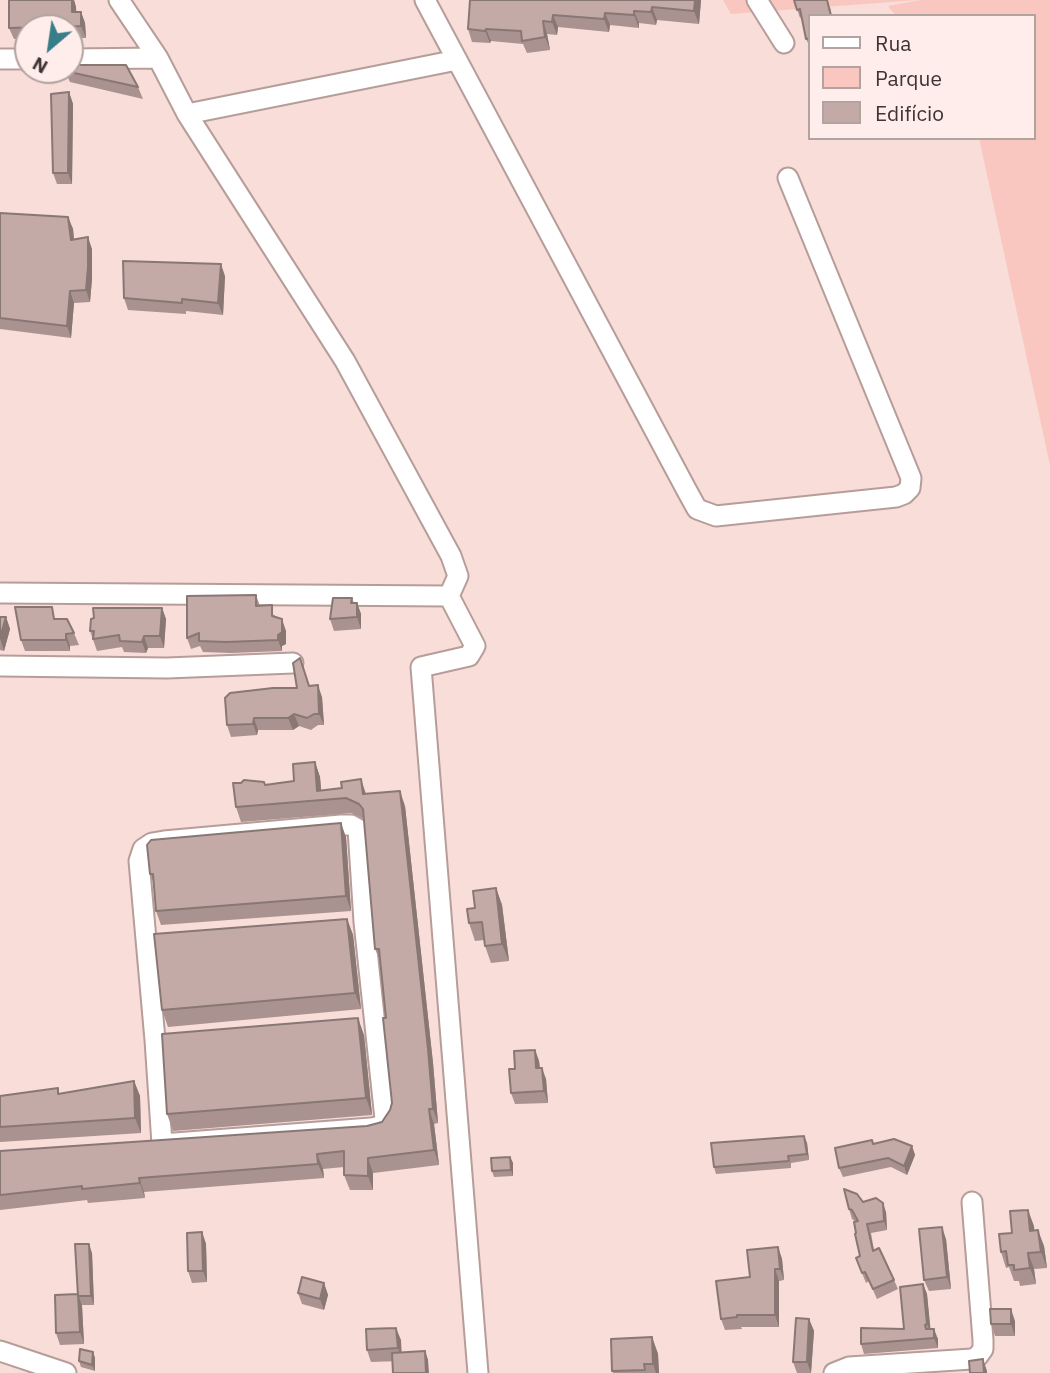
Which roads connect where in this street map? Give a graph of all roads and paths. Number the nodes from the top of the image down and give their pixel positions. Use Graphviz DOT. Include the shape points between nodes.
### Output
graph roads {
  1 [pos="119,0"];
  2 [pos="425,0"];
  3 [pos="757,0"];
  4 [pos="784,43"];
  5 [pos="158,58"];
  6 [pos="84,59"];
  7 [pos="457,60"];
  8 [pos="187,114"];
  9 [pos="788,178"];
  10 [pos="0,593"];
  11 [pos="449,596"];
  12 [pos="293,663"];
  13 [pos="0,666"];
  14 [pos="155,1144"];
  15 [pos="972,1202"];
  16 [pos="0,1351"];
  17 [pos="66,1373"];
  18 [pos="478,1373"];
  19 [pos="834,1373"];
  1 -- 5 [label="street"];
  2 -- 7 [label="street"];
  3 -- 4 [label="street"];
  5 -- 6 [label="street"];
  5 -- 8 [label="street"];
  7 -- 8 [label="street"];
  7 -- 9 [label="street" via="685,489 705,514 863,502 896,497 910,488 911,478"];
  8 -- 11 [label="street" via="345,360 451,556 458,576"];
  10 -- 11 [label="street"];
  11 -- 18 [label="street" via="475,646 469,656 421,667"];
  12 -- 13 [label="street" via="167,668"];
  14 -- 14 [label="street" via="381,1126 386,1105 368,1023 358,923 358,829 341,825 152,843 143,849 139,861 162,1039"];
  15 -- 19 [label="street" via="983,1349 978,1356 849,1367"];
  16 -- 17 [label="street"];
}
